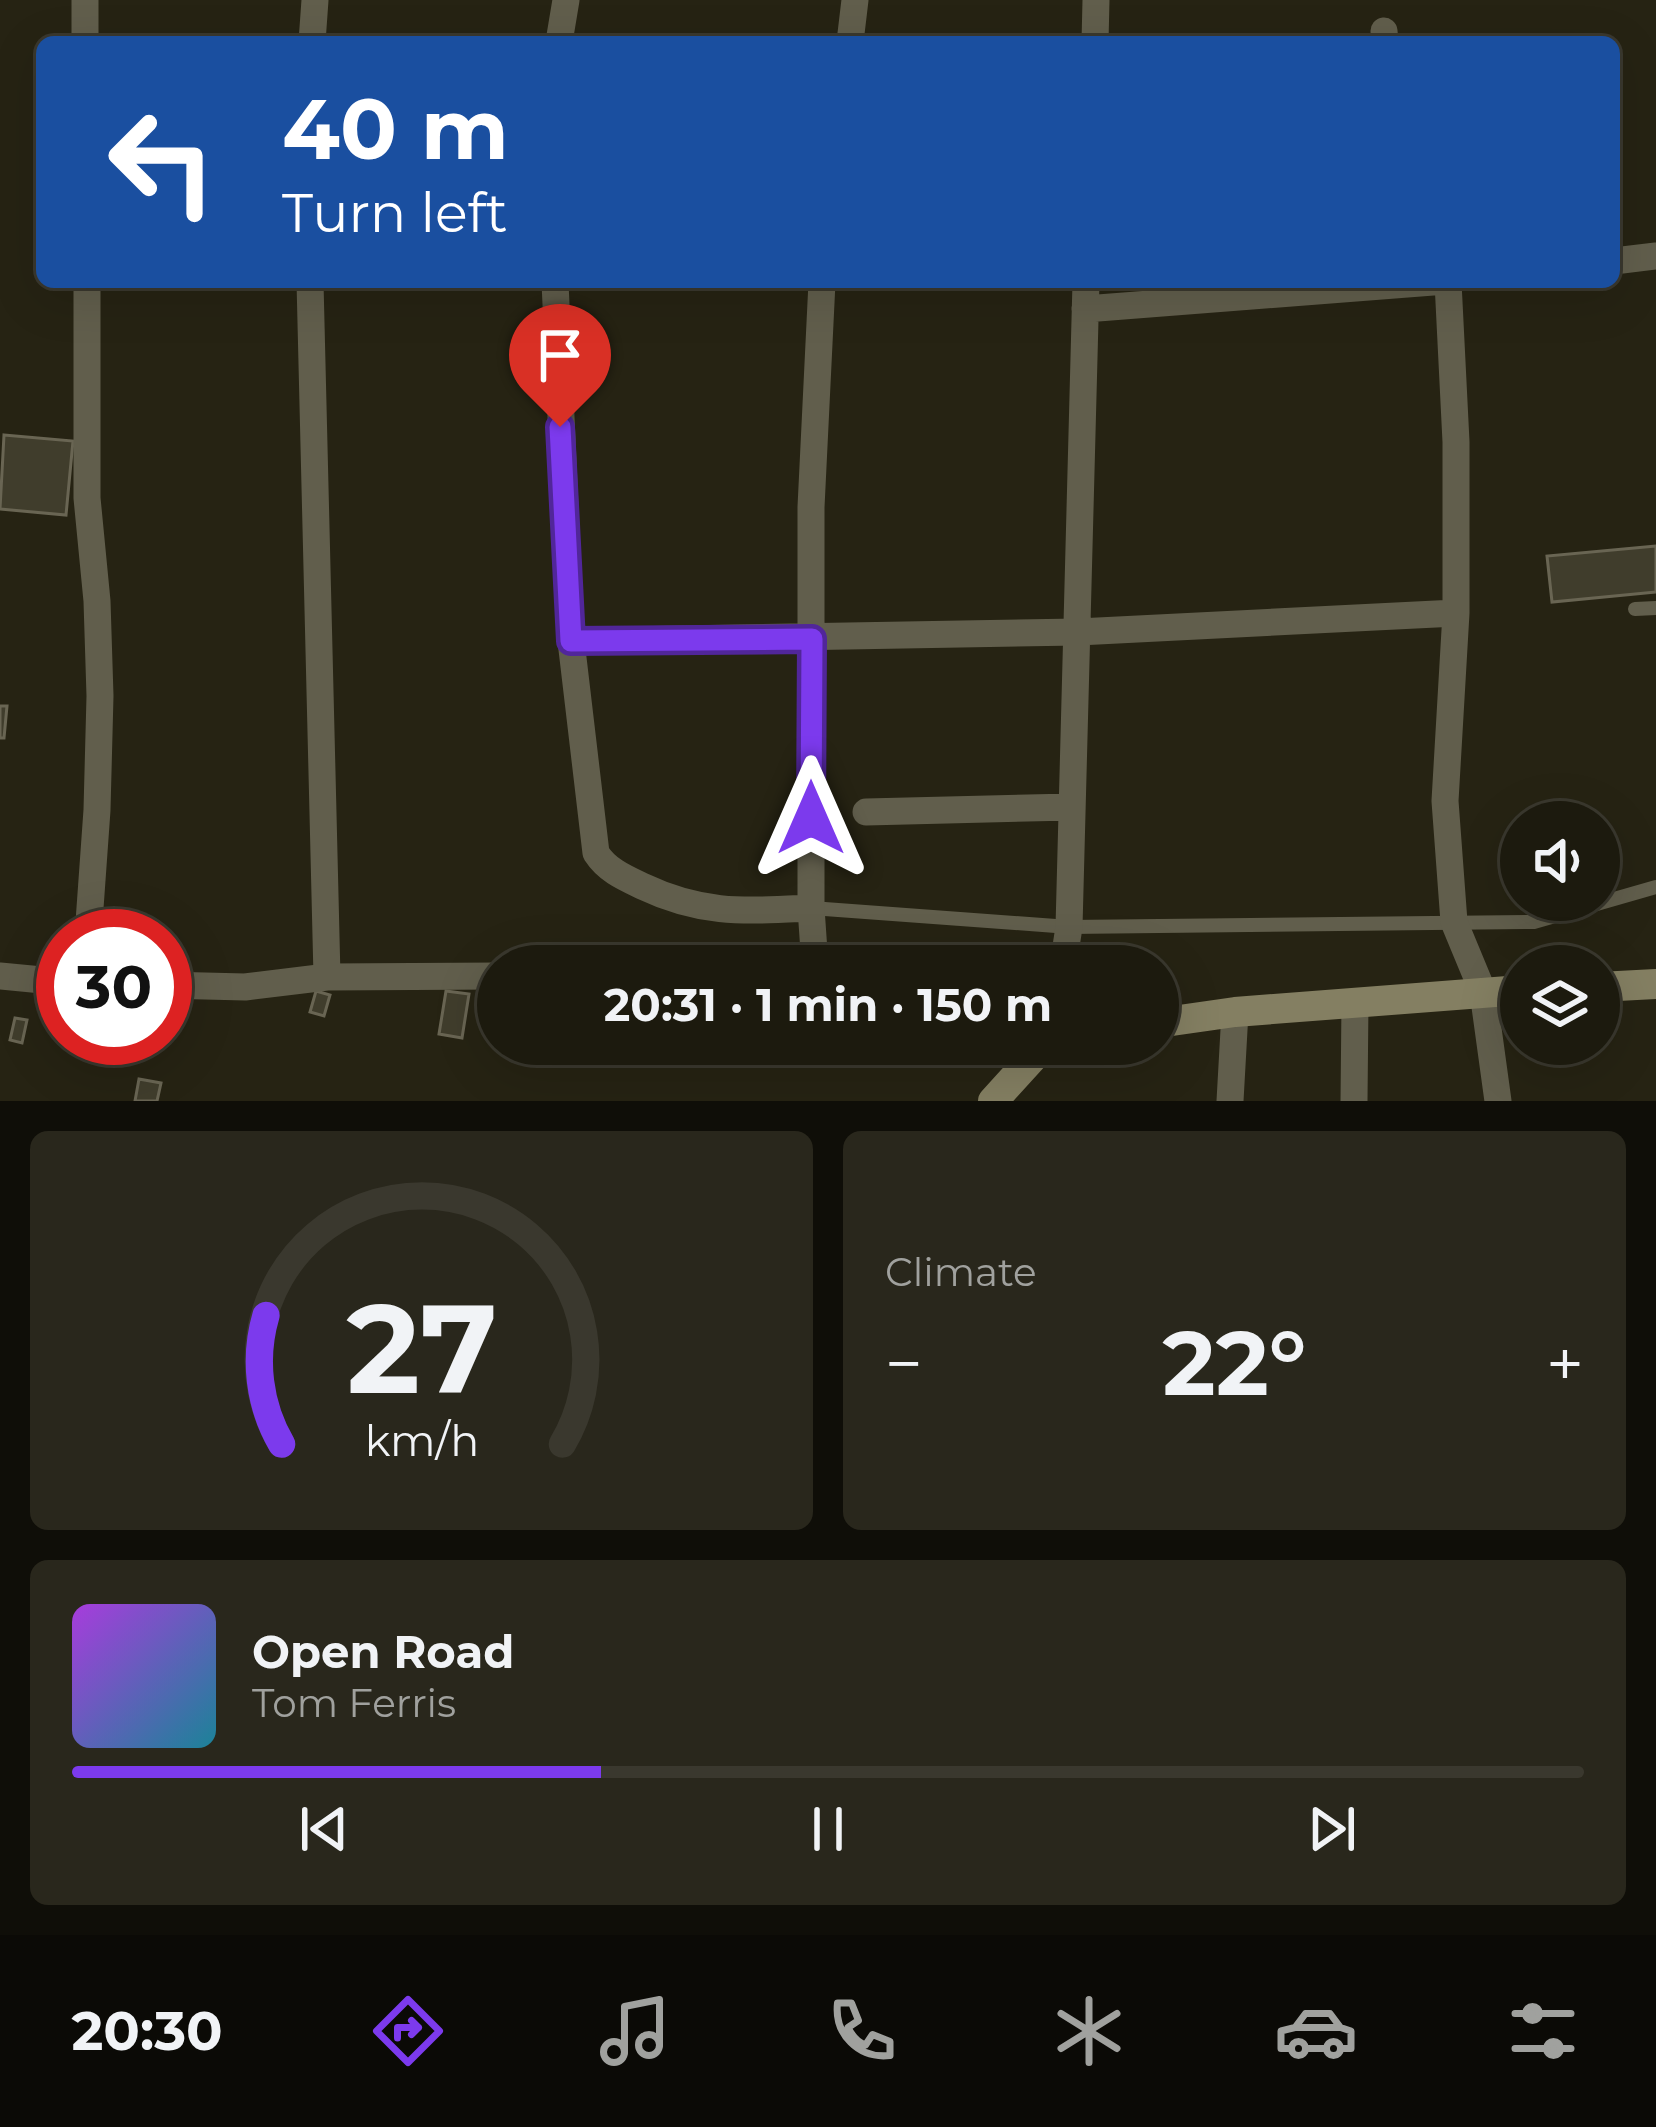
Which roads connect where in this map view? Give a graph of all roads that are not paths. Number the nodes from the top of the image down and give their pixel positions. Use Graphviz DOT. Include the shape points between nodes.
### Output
graph roads {
  1 [pos="86,0"];
  2 [pos="315,0"];
  3 [pos="566,0"];
  4 [pos="855,0"];
  5 [pos="1096,0"];
  6 [pos="85,36"];
  7 [pos="312,36"];
  8 [pos="560,36"];
  9 [pos="851,36"];
  10 [pos="1095,36"];
  11 [pos="1656,256"];
  12 [pos="1620,260"];
  13 [pos="87,288"];
  14 [pos="310,288"];
  15 [pos="555,288"];
  16 [pos="821,288"];
  17 [pos="1273,288"];
  18 [pos="1448,288"];
  19 [pos="1086,295"];
  20 [pos="1656,608"];
  21 [pos="1635,609"];
  22 [pos="1456,613"];
  23 [pos="1078,632"];
  24 [pos="812,639"];
  25 [pos="571,641"];
  26 [pos="1072,807"];
  27 [pos="866,812"];
  28 [pos="1656,887"];
  29 [pos="811,908"];
  30 [pos="90,909"];
  31 [pos="1454,922"];
  32 [pos="1069,928"];
  33 [pos="813,945"];
  34 [pos="1066,945"];
  35 [pos="0,976"];
  36 [pos="477,976"];
  37 [pos="327,977"];
  38 [pos="36,979"];
  39 [pos="1656,984"];
  40 [pos="192,986"];
  41 [pos="1620,986"];
  42 [pos="1500,991"];
  43 [pos="1483,992"];
  44 [pos="1355,1002"];
  45 [pos="1235,1012"];
  46 [pos="1179,1020"];
  47 [pos="1026,1065"];
  48 [pos="993,1101"];
  49 [pos="1230,1101"];
  50 [pos="1354,1101"];
  51 [pos="1498,1101"];
  1 -- 6 [label="street"];
  2 -- 7 [label="street"];
  3 -- 8 [label="street"];
  4 -- 9 [label="street"];
  5 -- 10 [label="street"];
  11 -- 12 [label="street"];
  13 -- 30 [label="street" via="86,498 100,696"];
  14 -- 37 [label="street"];
  15 -- 25 [label="street"];
  16 -- 24 [label="street"];
  17 -- 19 [label="street"];
  18 -- 22 [label="street"];
  19 -- 23 [label="street"];
  20 -- 21 [label="lane"];
  22 -- 23 [label="street"];
  22 -- 31 [label="street" via="1445,801"];
  23 -- 24 [label="street"];
  23 -- 26 [label="street"];
  24 -- 25 [label="street"];
  24 -- 29 [label="street"];
  25 -- 29 [label="street" via="602,862 698,908"];
  26 -- 27 [label="street"];
  26 -- 32 [label="street"];
  28 -- 31 [label="lane" via="1534,922"];
  29 -- 32 [label="lane"];
  29 -- 33 [label="street"];
  31 -- 32 [label="lane"];
  31 -- 43 [label="street"];
  32 -- 34 [label="street"];
  35 -- 38 [label="street"];
  36 -- 37 [label="street"];
  37 -- 40 [label="street"];
  39 -- 41 [label="street"];
  42 -- 43 [label="street"];
  43 -- 44 [label="street"];
  43 -- 51 [label="street"];
  44 -- 45 [label="street"];
  44 -- 50 [label="street"];
  45 -- 46 [label="street"];
  45 -- 49 [label="street"];
  47 -- 48 [label="street"];
}
